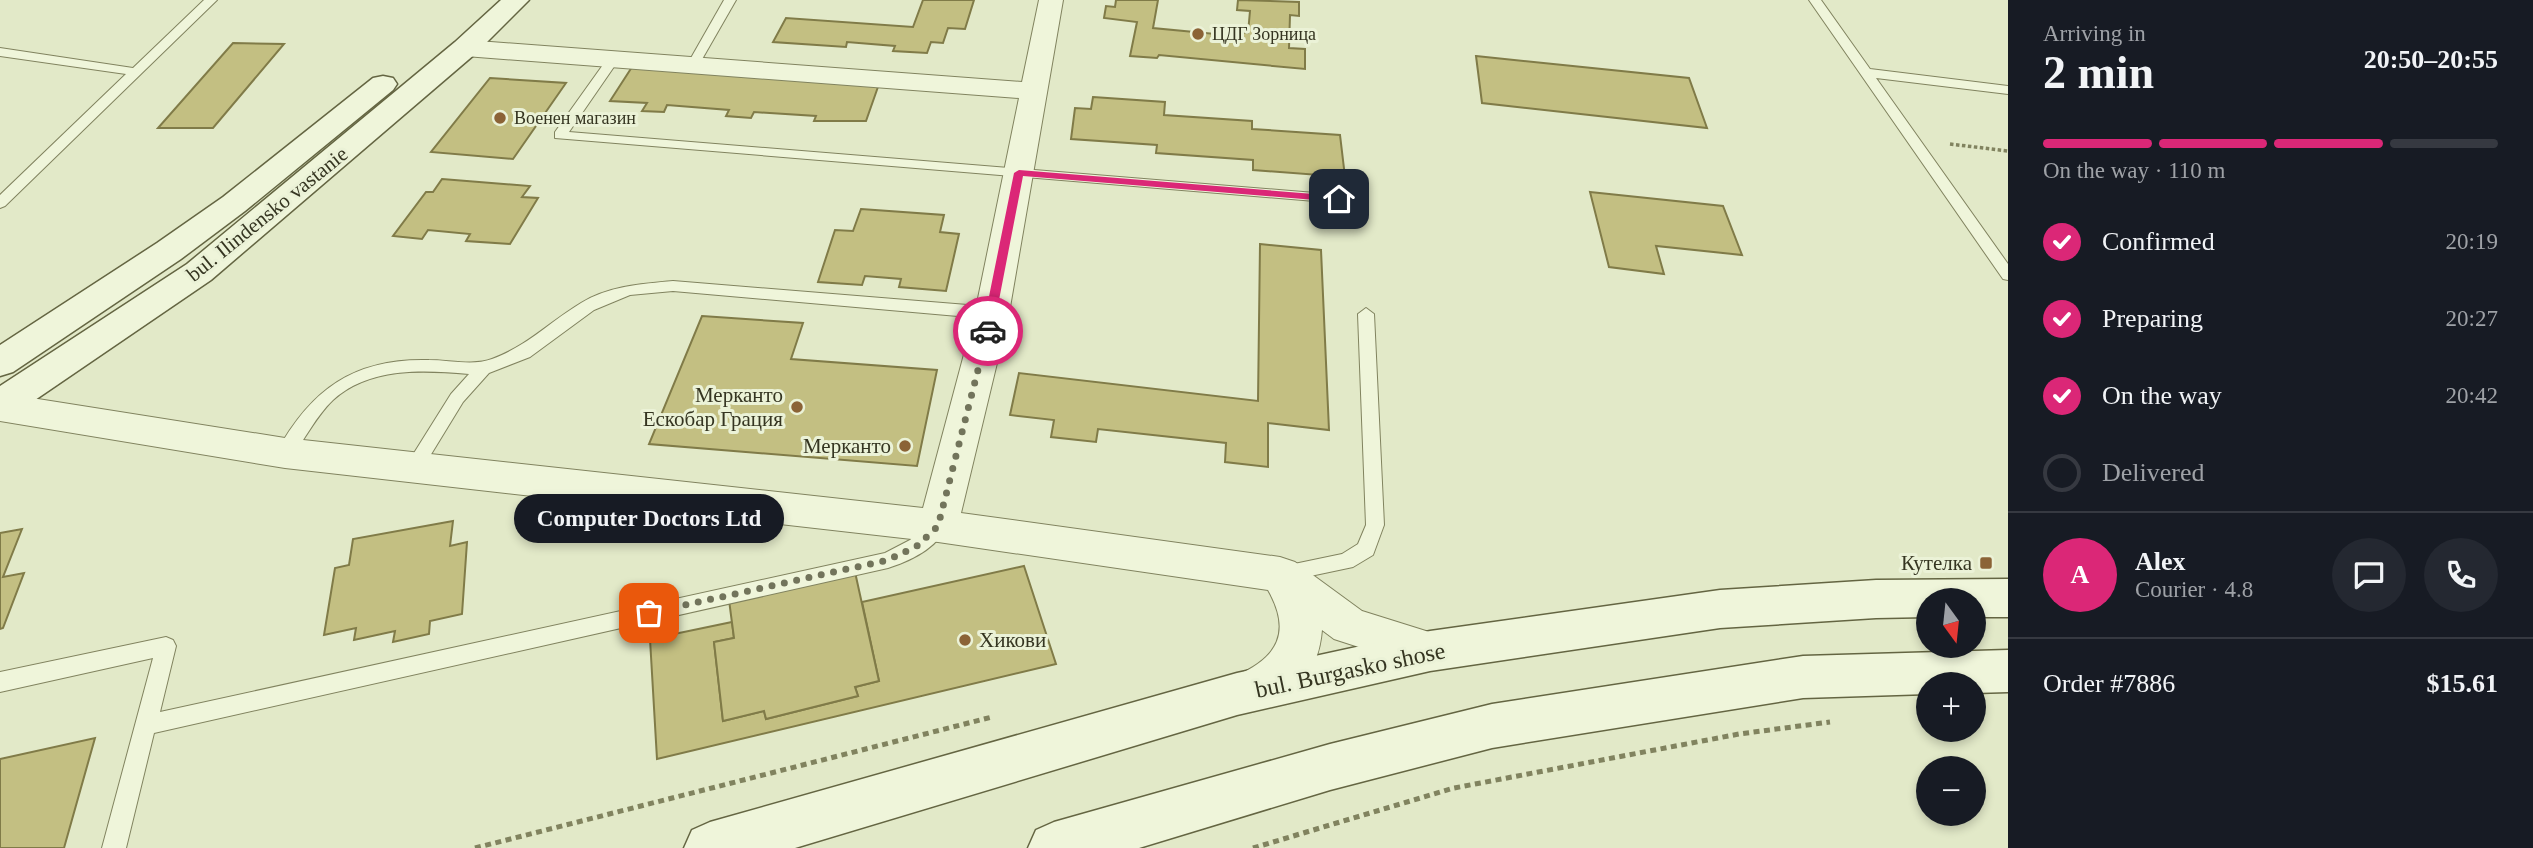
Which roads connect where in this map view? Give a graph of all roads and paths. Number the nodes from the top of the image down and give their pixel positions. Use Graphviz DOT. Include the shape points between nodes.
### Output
graph roads {
  1 [pos="211,0"];
  2 [pos="480,0"];
  3 [pos="516,0"];
  4 [pos="730,0"];
  5 [pos="1051,0"];
  6 [pos="1815,0"];
  7 [pos="466,48"];
  8 [pos="0,52"];
  9 [pos="614,58"];
  10 [pos="693,65"];
  11 [pos="135,72"];
  12 [pos="1868,73"];
  13 [pos="2008,90"];
  14 [pos="1034,91"];
  15 [pos="1914,140"];
  16 [pos="2008,151"];
  17 [pos="1019,173"];
  18 [pos="1339,199"];
  19 [pos="0,203"];
  20 [pos="2008,275"];
  21 [pos="992,313"];
  22 [pos="1366,314"];
  23 [pos="0,363"];
  24 [pos="483,369"];
  25 [pos="0,406"];
  26 [pos="285,453"];
  27 [pos="414,468"];
  28 [pos="938,526"];
  29 [pos="1280,574"];
  30 [pos="2008,598"];
  31 [pos="1430,650"];
  32 [pos="2008,671"];
  33 [pos="0,682"];
  34 [pos="1237,694"];
  35 [pos="996,716"];
  36 [pos="1834,721"];
  37 [pos="146,726"];
  38 [pos="114,848"];
  39 [pos="475,848"];
  40 [pos="710,848"];
  41 [pos="1054,848"];
  42 [pos="1253,848"];
  1 -- 11 [label="lane"];
  2 -- 23 [label="main road, bul. Ilindensko vastanie" via="430,47 234,204"];
  3 -- 7 [label="main road, bul. Ilindensko vastanie"];
  4 -- 10 [label="lane"];
  5 -- 14 [label="street"];
  6 -- 12 [label="lane"];
  7 -- 9 [label="street"];
  7 -- 25 [label="main road, bul. Ilindensko vastanie" via="199,272"];
  8 -- 11 [label="lane"];
  9 -- 10 [label="street"];
  9 -- 17 [label="lane" via="559,135"];
  10 -- 14 [label="street"];
  11 -- 19 [label="lane"];
  12 -- 13 [label="lane"];
  12 -- 15 [label="lane"];
  14 -- 17 [label="street"];
  15 -- 16 [label="path"];
  15 -- 20 [label="lane"];
  17 -- 18 [label="lane"];
  17 -- 21 [label="street"];
  21 -- 24 [label="lane" via="673,286 628,290 588,306 524,353"];
  21 -- 28 [label="street"];
  22 -- 29 [label="lane" via="1375,525 1366,549 1346,561"];
  24 -- 26 [label="lane" via="424,365 351,378 327,397"];
  24 -- 27 [label="lane" via="457,398"];
  25 -- 26 [label="street"];
  26 -- 27 [label="street"];
  27 -- 28 [label="street"];
  28 -- 29 [label="street"];
  28 -- 37 [label="lane" via="917,546 888,560"];
  29 -- 31 [label="street" via="1349,626"];
  29 -- 34 [label="street" via="1301,615 1301,638 1294,658 1280,675"];
  30 -- 31 [label="main road, bul. Burgasko shose" via="1875,599 1720,609"];
  31 -- 34 [label="main road, bul. Burgasko shose"];
  32 -- 41 [label="main road" via="1803,677 1492,726 1330,767"];
  33 -- 37 [label="lane" via="166,646"];
  34 -- 40 [label="main road, bul. Burgasko shose"];
  35 -- 39 [label="path"];
  36 -- 42 [label="path" via="1740,734 1454,788"];
  37 -- 38 [label="lane"];
}
